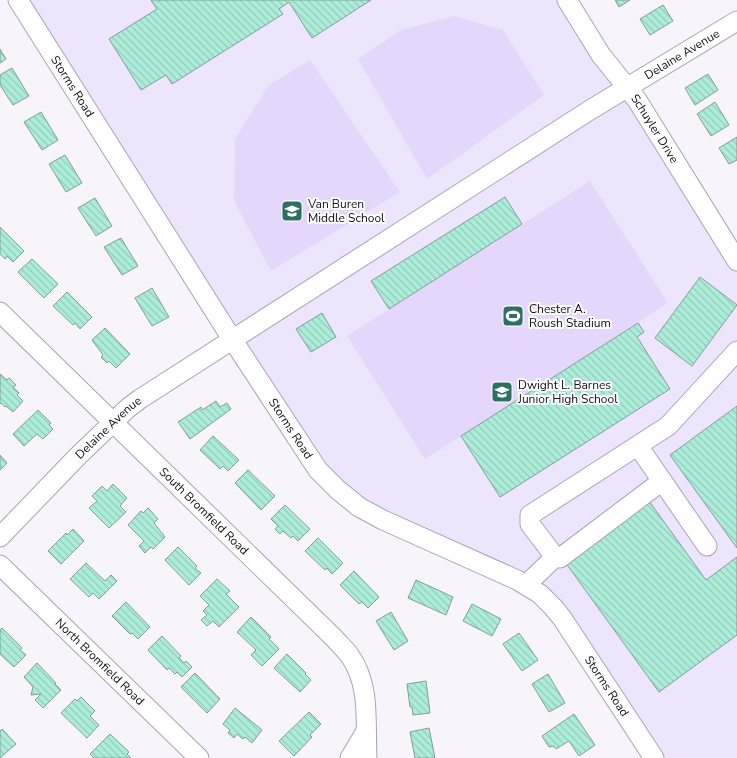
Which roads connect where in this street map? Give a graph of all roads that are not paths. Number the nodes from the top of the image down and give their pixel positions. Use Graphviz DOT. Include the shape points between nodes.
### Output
graph roads {
  1 [pos="18,0"];
  2 [pos="567,0"];
  3 [pos="737,21"];
  4 [pos="627,88"];
  5 [pos="737,261"];
  6 [pos="0,312"];
  7 [pos="232,339"];
  8 [pos="736,356"];
  9 [pos="113,423"];
  10 [pos="638,446"];
  11 [pos="662,481"];
  12 [pos="0,536"];
  13 [pos="707,546"];
  14 [pos="555,557"];
  15 [pos="0,565"];
  16 [pos="526,586"];
  17 [pos="365,733"];
  18 [pos="199,758"];
  19 [pos="350,758"];
  20 [pos="367,758"];
  21 [pos="654,758"];
  1 -- 7 [label="street, Storms Road"];
  2 -- 4 [label="street, Schuyler Drive" via="601,55"];
  3 -- 4 [label="street, Delaine Avenue"];
  4 -- 5 [label="street, Schuyler Drive"];
  4 -- 7 [label="street, Delaine Avenue"];
  6 -- 9 [label="street, South Bromfield Road"];
  7 -- 9 [label="street, Delaine Avenue" via="140,399"];
  7 -- 16 [label="street, Storms Road" via="318,470 338,490 383,520"];
  8 -- 10 [label="street" via="668,426"];
  9 -- 12 [label="street, Delaine Avenue"];
  9 -- 17 [label="street, South Bromfield Road" via="350,656 364,691 367,707"];
  10 -- 11 [label="street"];
  10 -- 14 [label="street" via="530,515 530,524"];
  11 -- 13 [label="street"];
  11 -- 14 [label="street" via="560,558"];
  14 -- 16 [label="street"];
  15 -- 18 [label="street, North Bromfield Road"];
  16 -- 21 [label="street, Storms Road" via="540,594 562,618"];
  17 -- 19 [label="street, South Bromfield Road"];
  17 -- 20 [label="street, South Bromfield Road"];
}
